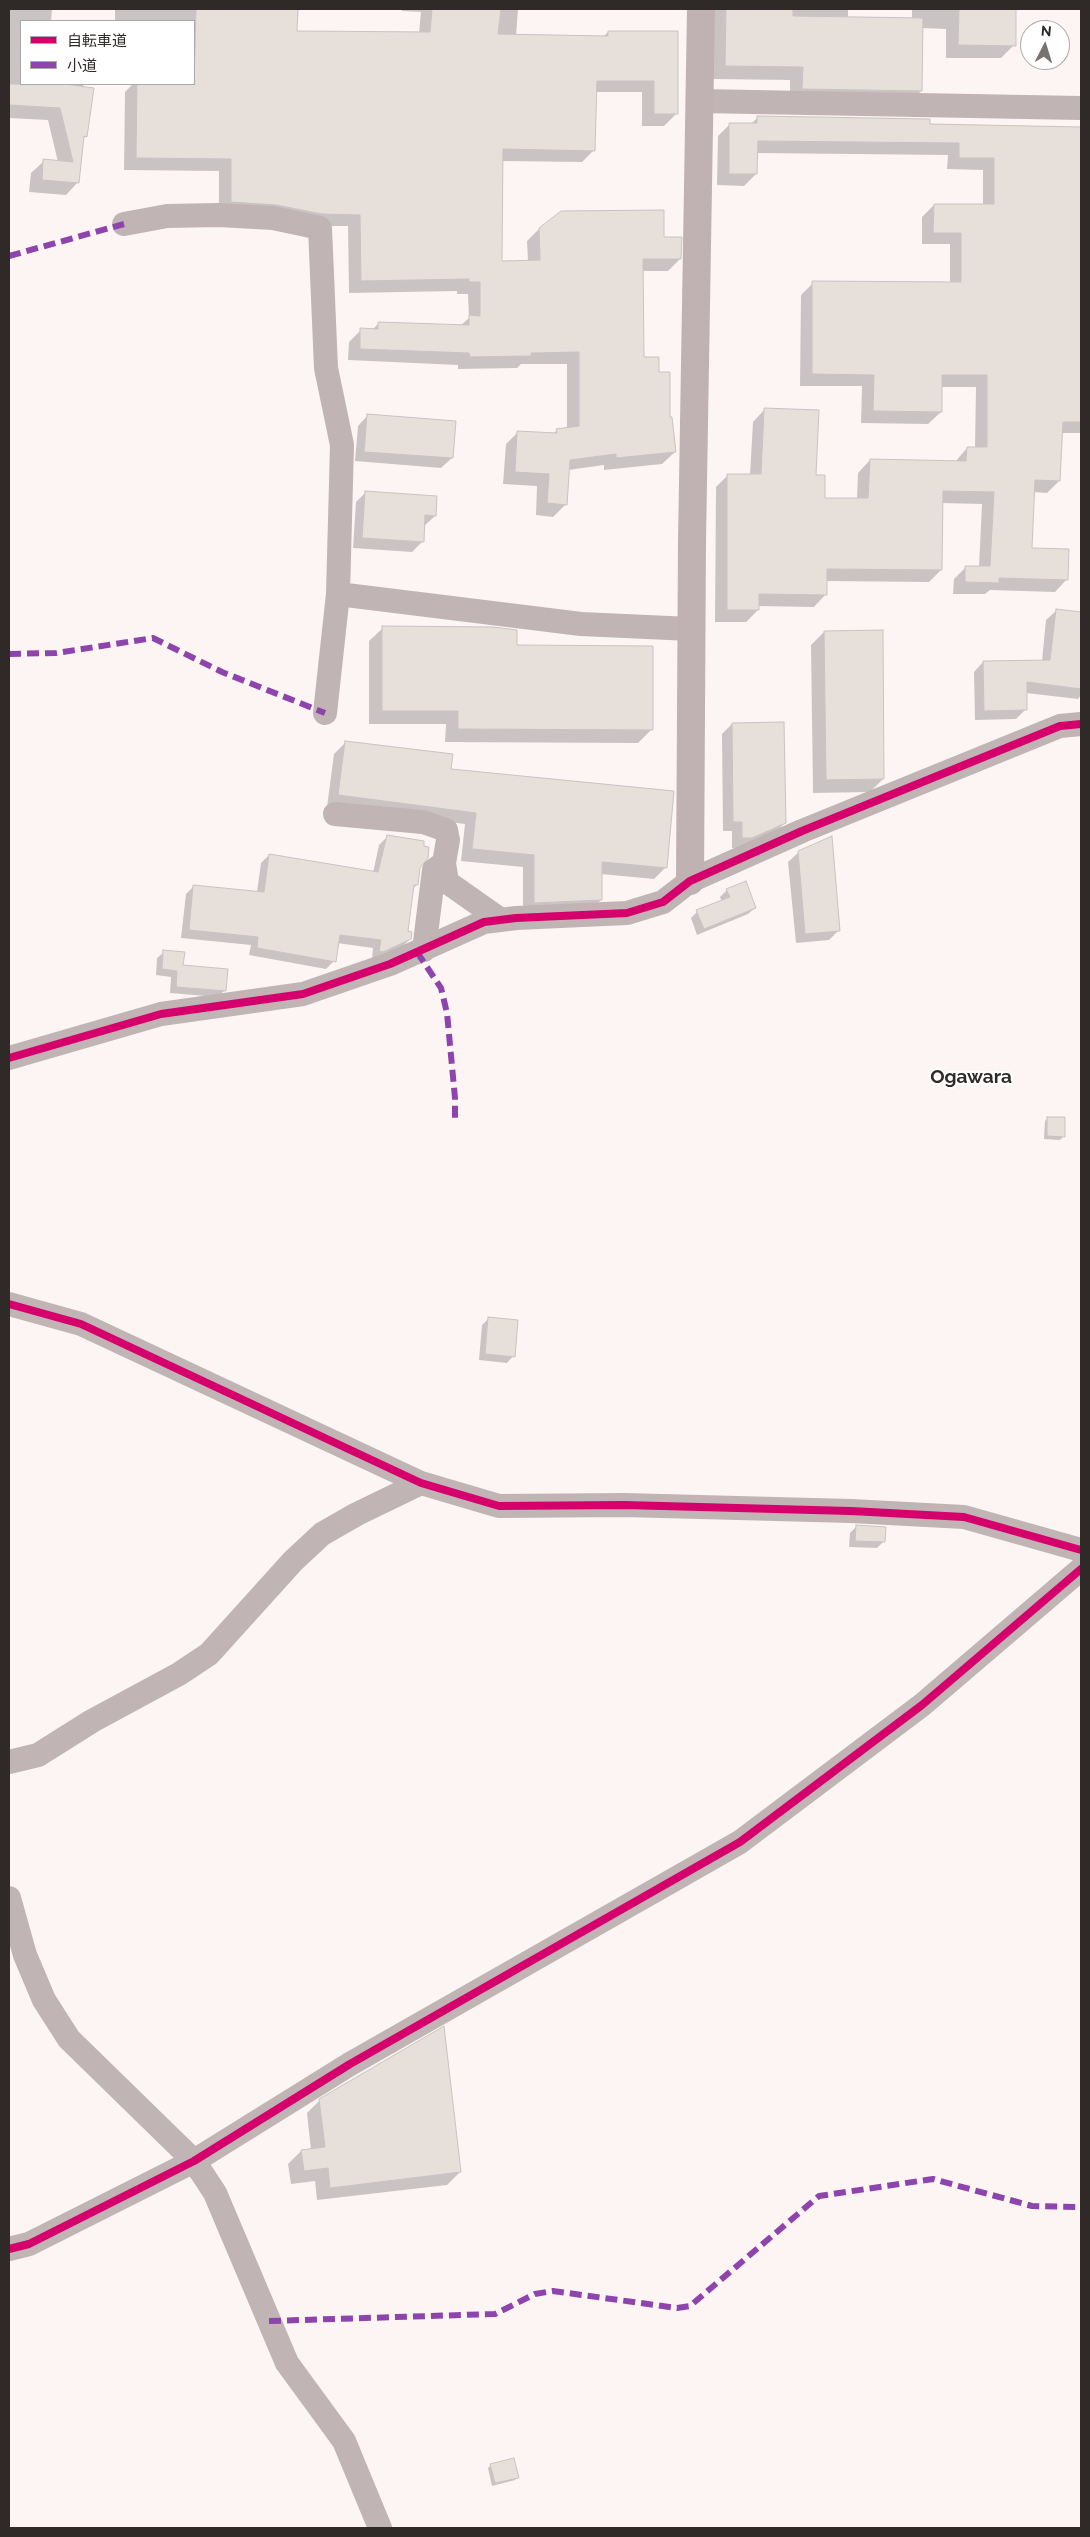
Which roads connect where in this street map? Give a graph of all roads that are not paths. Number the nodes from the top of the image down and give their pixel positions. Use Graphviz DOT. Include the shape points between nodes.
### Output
graph roads {
  1 [pos="700,9"];
  2 [pos="699,101"];
  3 [pos="1081,108"];
  4 [pos="124,224"];
  5 [pos="338,594"];
  6 [pos="692,629"];
  7 [pos="325,713"];
  8 [pos="1081,724"];
  9 [pos="335,814"];
  10 [pos="444,862"];
  11 [pos="690,881"];
  12 [pos="502,920"];
  13 [pos="424,950"];
  14 [pos="9,1058"];
  15 [pos="9,1304"];
  16 [pos="421,1483"];
  17 [pos="1081,1550"];
  18 [pos="1081,1569"];
  19 [pos="9,1762"];
  20 [pos="9,1898"];
  21 [pos="194,2161"];
  22 [pos="9,2249"];
  23 [pos="380,2528"];
  1 -- 2 [label="street"];
  2 -- 3 [label="street"];
  2 -- 6 [label="street"];
  4 -- 5 [label="street" via="167,216 218,215 273,218 320,228 326,368 342,446"];
  5 -- 6 [label="street" via="581,624"];
  5 -- 7 [label="street"];
  6 -- 11 [label="street"];
  8 -- 11 [label="street" via="1060,726 939,774"];
  9 -- 10 [label="street" via="423,822 446,830 448,840"];
  10 -- 12 [label="street" via="447,882"];
  10 -- 13 [label="street" via="434,870"];
  11 -- 12 [label="street" via="663,902 627,913"];
  12 -- 13 [label="street" via="484,922"];
  13 -- 14 [label="street" via="303,994 161,1014"];
  15 -- 16 [label="street" via="81,1324"];
  16 -- 17 [label="street" via="499,1506 624,1505 851,1511 964,1518"];
  16 -- 19 [label="street" via="322,1534 293,1561 209,1654 38,1755"];
  18 -- 21 [label="street" via="922,1705 740,1842 350,2064"];
  20 -- 21 [label="street" via="25,1955 44,2000 69,2039"];
  21 -- 22 [label="street" via="29,2244"];
  21 -- 23 [label="street" via="215,2194 287,2362 344,2441"];
}
